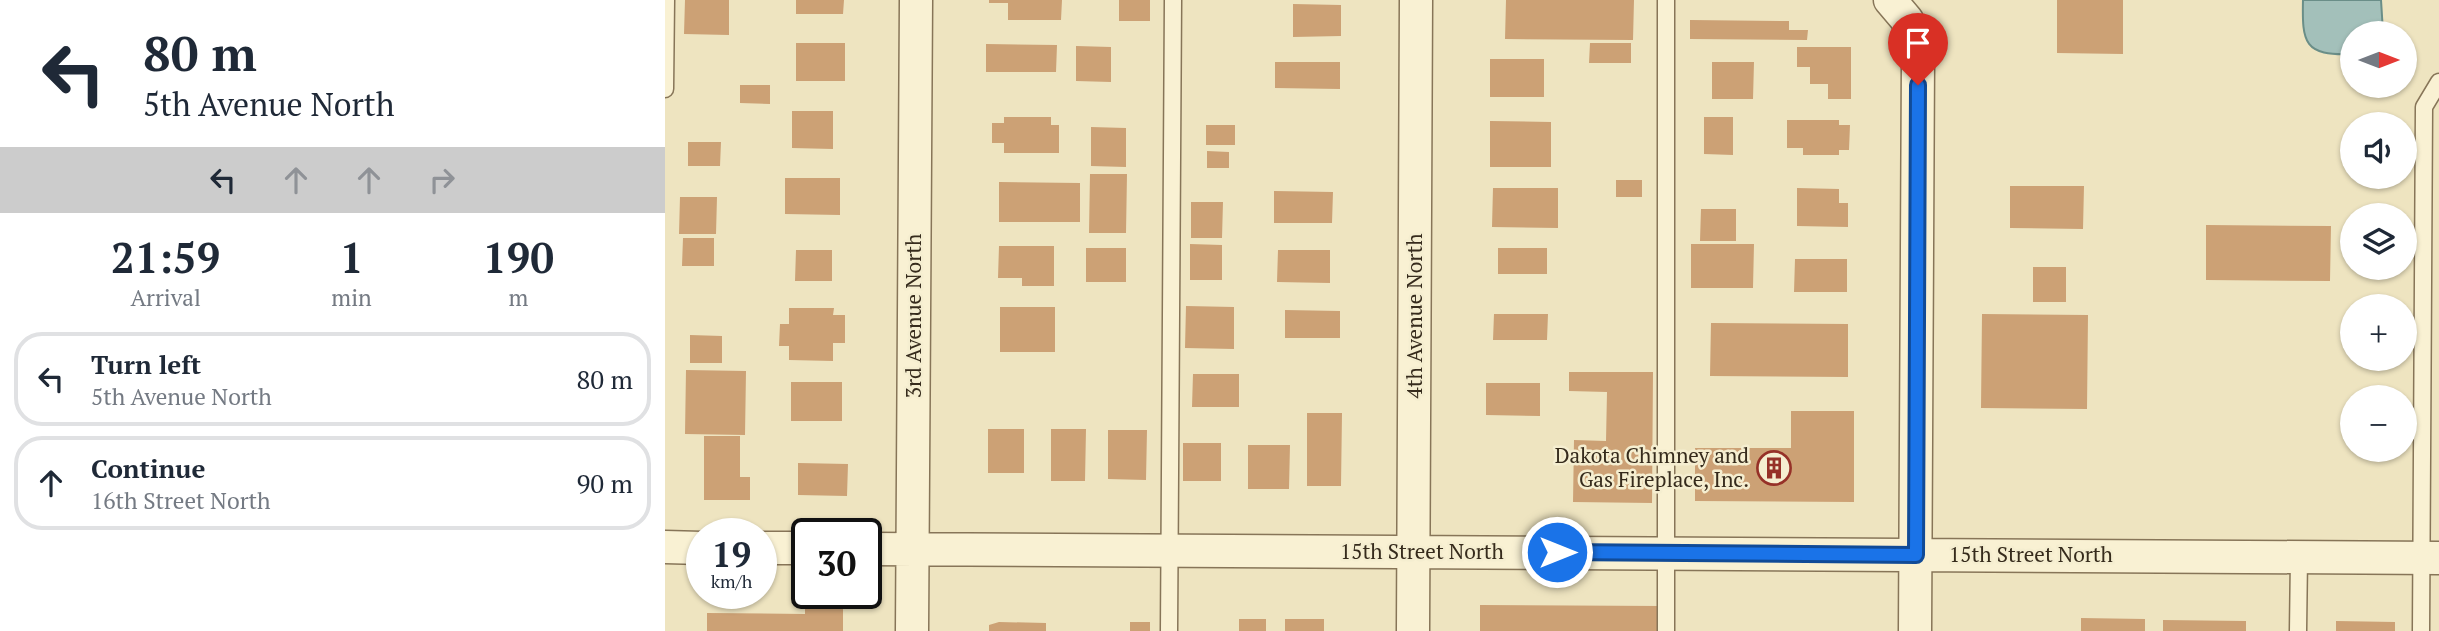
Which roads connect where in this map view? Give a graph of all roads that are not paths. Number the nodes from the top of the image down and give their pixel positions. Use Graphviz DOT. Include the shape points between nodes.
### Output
graph roads {
  1 [pos="666,0"];
  2 [pos="916,0"];
  3 [pos="1173,0"];
  4 [pos="1416,0"];
  5 [pos="1666,0"];
  6 [pos="1890,0"];
  7 [pos="2439,82"];
  8 [pos="665,89"];
  9 [pos="665,547"];
  10 [pos="686,548"];
  11 [pos="882,549"];
  12 [pos="912,549"];
  13 [pos="1169,550"];
  14 [pos="1413,552"];
  15 [pos="1667,553"];
  16 [pos="1916,555"];
  17 [pos="2299,557"];
  18 [pos="2430,558"];
  19 [pos="912,631"];
  20 [pos="1169,631"];
  21 [pos="1413,631"];
  22 [pos="1666,631"];
  23 [pos="1915,631"];
  24 [pos="2298,631"];
  25 [pos="2421,631"];
  1 -- 8 [label="lane"];
  2 -- 12 [label="street, 3rd Avenue North"];
  3 -- 13 [label="lane"];
  4 -- 14 [label="street, 4th Avenue North"];
  5 -- 15 [label="lane"];
  6 -- 16 [label="street" via="1907,20 1918,58"];
  7 -- 18 [label="lane" via="2424,107"];
  9 -- 10 [label="street"];
  11 -- 12 [label="street, 15th Street North"];
  12 -- 13 [label="street, 15th Street North"];
  12 -- 19 [label="street, 3rd Avenue North"];
  13 -- 14 [label="street, 15th Street North"];
  13 -- 20 [label="lane"];
  14 -- 15 [label="street, 15th Street North"];
  14 -- 21 [label="street, 4th Avenue North"];
  15 -- 16 [label="street, 15th Street North"];
  15 -- 22 [label="lane"];
  16 -- 17 [label="street, 15th Street North"];
  16 -- 23 [label="street"];
  17 -- 18 [label="street, 15th Street North"];
  17 -- 24 [label="lane"];
  18 -- 25 [label="lane"];
}
